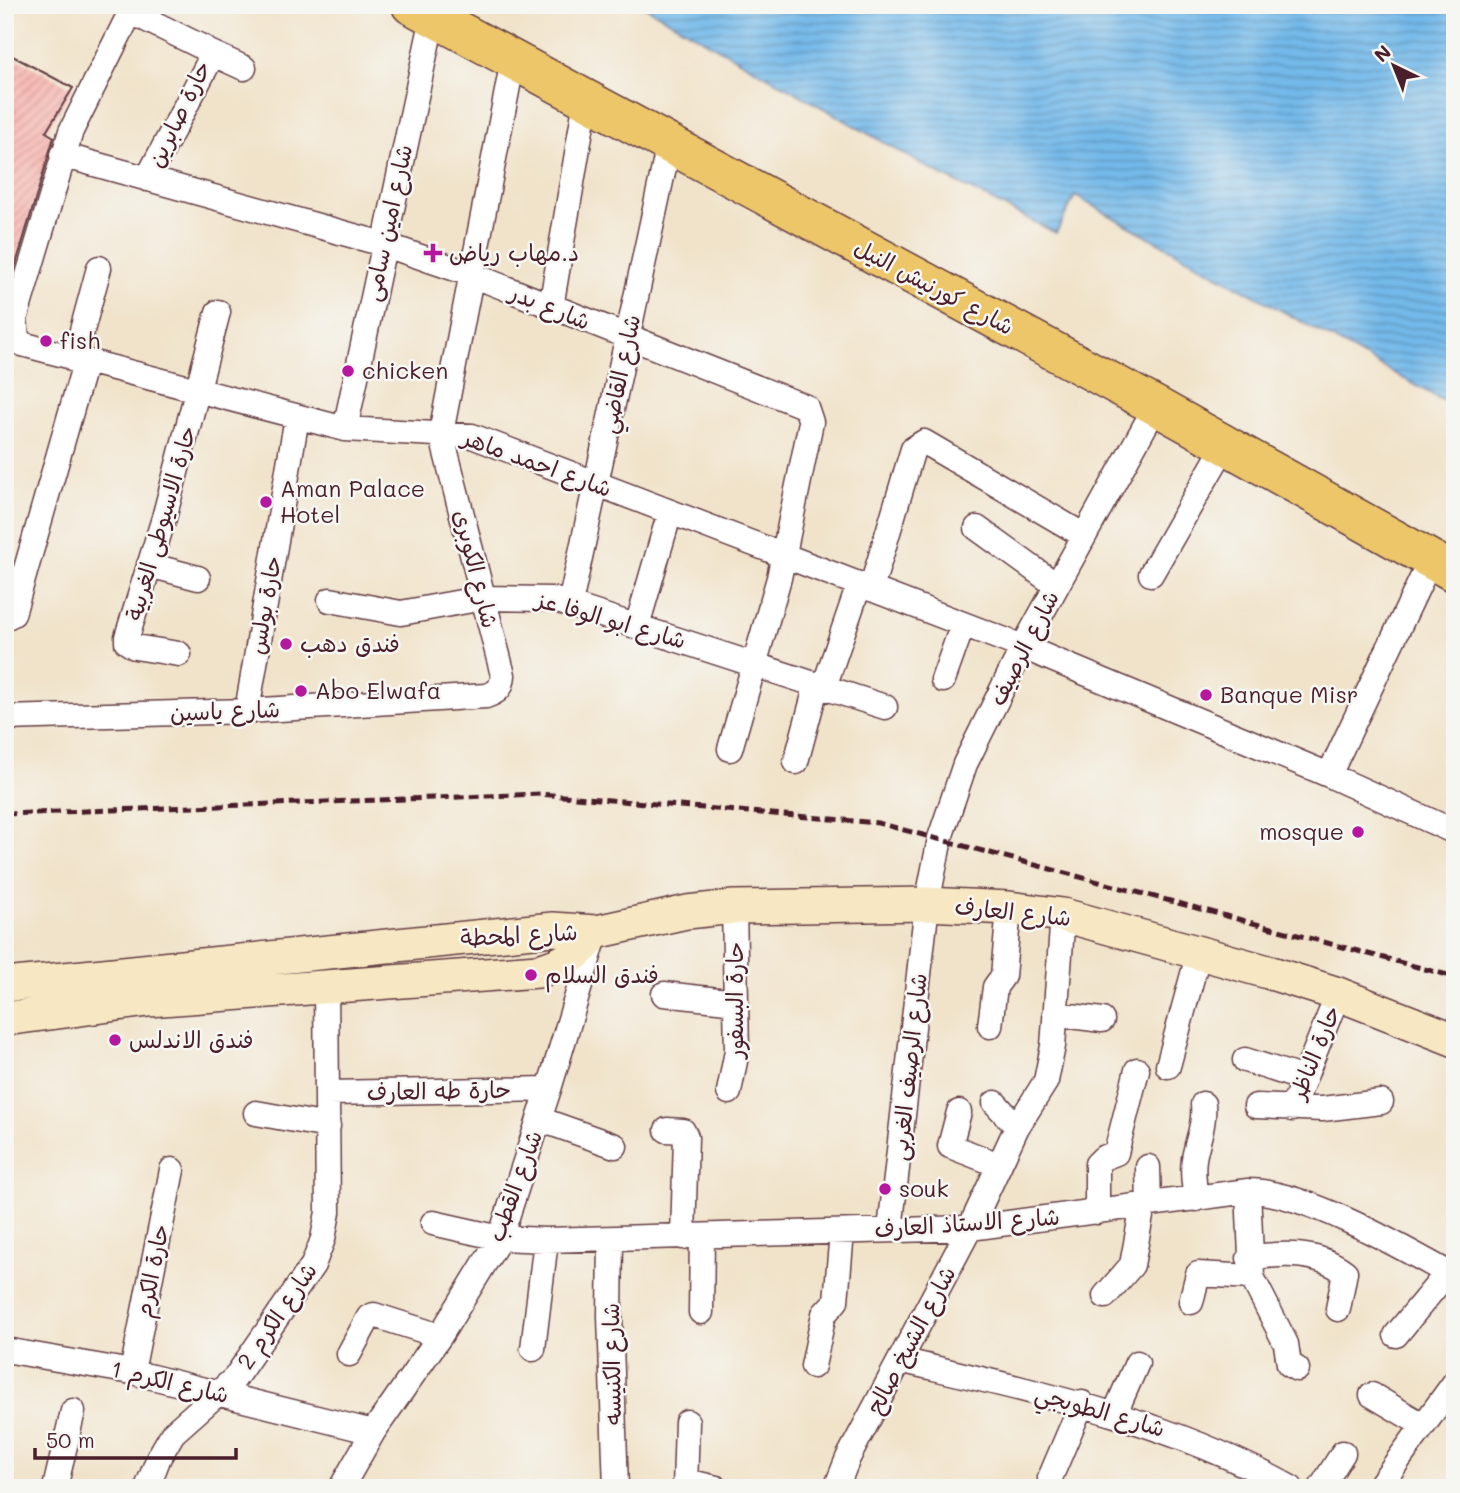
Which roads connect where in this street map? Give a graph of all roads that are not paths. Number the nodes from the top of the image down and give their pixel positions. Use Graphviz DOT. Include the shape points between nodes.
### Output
graph roads {
  1 [pos="133,8"];
  2 [pos="434,9"];
  3 [pos="209,52"];
  4 [pos="513,61"];
  5 [pos="244,68"];
  6 [pos="586,100"];
  7 [pos="669,144"];
  8 [pos="62,155"];
  9 [pos="147,179"];
  10 [pos="383,244"];
  11 [pos="99,268"];
  12 [pos="470,274"];
  13 [pos="551,307"];
  14 [pos="218,312"];
  15 [pos="627,339"];
  16 [pos="79,362"];
  17 [pos="198,392"];
  18 [pos="1156,406"];
  19 [pos="297,417"];
  20 [pos="345,429"];
  21 [pos="441,433"];
  22 [pos="1225,445"];
  23 [pos="596,484"];
  24 [pos="670,512"];
  25 [pos="977,528"];
  26 [pos="1083,535"];
  27 [pos="782,554"];
  28 [pos="1447,559"];
  29 [pos="149,565"];
  30 [pos="1151,574"];
  31 [pos="198,578"];
  32 [pos="1056,585"];
  33 [pos="865,587"];
  34 [pos="483,598"];
  35 [pos="330,600"];
  36 [pos="570,604"];
  37 [pos="5,618"];
  38 [pos="963,624"];
  39 [pos="637,626"];
  40 [pos="1023,647"];
  41 [pos="179,654"];
  42 [pos="755,663"];
  43 [pos="943,680"];
  44 [pos="820,685"];
  45 [pos="486,696"];
  46 [pos="885,707"];
  47 [pos="247,710"];
  48 [pos="5,718"];
  49 [pos="730,750"];
  50 [pos="796,762"];
  51 [pos="1329,775"];
  52 [pos="1455,832"];
  53 [pos="927,904"];
  54 [pos="734,907"];
  55 [pos="1009,908"];
  56 [pos="1063,915"];
  57 [pos="596,932"];
  58 [pos="1199,952"];
  59 [pos="326,984"];
  60 [pos="5,985"];
  61 [pos="664,994"];
  62 [pos="1338,994"];
  63 [pos="736,1002"];
  64 [pos="1055,1014"];
  65 [pos="5,1019"];
  66 [pos="1102,1020"];
  67 [pos="990,1026"];
  68 [pos="1455,1040"];
  69 [pos="1245,1060"];
  70 [pos="1168,1066"];
  71 [pos="1137,1070"];
  72 [pos="1304,1079"];
  73 [pos="549,1089"];
  74 [pos="729,1092"];
  75 [pos="328,1093"];
  76 [pos="1381,1102"];
  77 [pos="995,1103"];
  78 [pos="1203,1104"];
  79 [pos="1256,1106"];
  80 [pos="1292,1109"];
  81 [pos="959,1112"];
  82 [pos="256,1113"];
  83 [pos="540,1119"];
  84 [pos="328,1126"];
  85 [pos="1017,1127"];
  86 [pos="667,1130"];
  87 [pos="615,1146"];
  88 [pos="999,1164"];
  89 [pos="1148,1167"];
  90 [pos="172,1170"];
  91 [pos="1248,1191"];
  92 [pos="1196,1199"];
  93 [pos="1146,1205"];
  94 [pos="1097,1212"];
  95 [pos="433,1223"];
  96 [pos="970,1228"];
  97 [pos="890,1230"];
  98 [pos="842,1232"];
  99 [pos="693,1236"];
  100 [pos="500,1238"];
  101 [pos="611,1239"];
  102 [pos="546,1240"];
  103 [pos="1251,1268"];
  104 [pos="1451,1275"];
  105 [pos="1105,1296"];
  106 [pos="1191,1302"];
  107 [pos="1338,1309"];
  108 [pos="701,1312"];
  109 [pos="1396,1335"];
  110 [pos="440,1336"];
  111 [pos="533,1349"];
  112 [pos="5,1350"];
  113 [pos="349,1354"];
  114 [pos="900,1360"];
  115 [pos="1137,1363"];
  116 [pos="813,1366"];
  117 [pos="1297,1369"];
  118 [pos="132,1372"];
  119 [pos="1455,1382"];
  120 [pos="217,1393"];
  121 [pos="1372,1395"];
  122 [pos="1082,1403"];
  123 [pos="73,1411"];
  124 [pos="1115,1413"];
  125 [pos="687,1422"];
  126 [pos="1421,1424"];
  127 [pos="373,1432"];
  128 [pos="1343,1452"];
  129 [pos="1050,1478"];
  130 [pos="1259,1480"];
  131 [pos="686,1484"];
  132 [pos="839,1486"];
  133 [pos="55,1488"];
  134 [pos="147,1488"];
  135 [pos="341,1488"];
  136 [pos="616,1488"];
  137 [pos="716,1488"];
  138 [pos="1291,1488"];
  139 [pos="1321,1488"];
  140 [pos="1378,1488"];
  1 -- 3 [label="street, حارة صابرين"];
  1 -- 8 [label="street" via="80,108"];
  2 -- 4 [label="main road, شارع كورنيش النيل"];
  2 -- 10 [label="street, شارع امين سامى"];
  2 -- 28 [label="main road, شارع كورنيش النيل" via="1155,380"];
  3 -- 5 [label="street"];
  3 -- 9 [label="street, حارة صابرين" via="208,65"];
  4 -- 6 [label="main road, شارع كورنيش النيل"];
  4 -- 12 [label="street"];
  6 -- 7 [label="main road, شارع كورنيش النيل"];
  6 -- 13 [label="street"];
  7 -- 15 [label="street, شارع القاضي"];
  7 -- 18 [label="main road, شارع كورنيش النيل"];
  8 -- 9 [label="street, شارع بدر"];
  8 -- 16 [label="street, شارع احمد ماهر" via="14,328 30,349"];
  9 -- 10 [label="street, شارع بدر"];
  10 -- 12 [label="street, شارع بدر"];
  10 -- 20 [label="street, شارع امين سامى"];
  11 -- 16 [label="street"];
  12 -- 13 [label="street, شارع بدر"];
  12 -- 21 [label="street"];
  13 -- 15 [label="street, شارع بدر"];
  14 -- 17 [label="street, حارة الاسيوطى الغربية"];
  15 -- 23 [label="street, شارع القاضي"];
  15 -- 27 [label="street, شارع بدر" via="806,407 811,422"];
  16 -- 17 [label="street, شارع احمد ماهر"];
  16 -- 37 [label="street" via="13,614"];
  17 -- 19 [label="street, شارع احمد ماهر"];
  17 -- 29 [label="street, حارة الاسيوطى الغربية"];
  18 -- 22 [label="main road, شارع كورنيش النيل"];
  18 -- 26 [label="street, شارع الرصيف"];
  19 -- 20 [label="street, شارع احمد ماهر"];
  19 -- 47 [label="street, حارة بولس"];
  20 -- 21 [label="street, شارع احمد ماهر"];
  21 -- 23 [label="street, شارع احمد ماهر" via="472,436"];
  21 -- 34 [label="street, شارع الكوبرى"];
  22 -- 28 [label="main road, شارع كورنيش النيل"];
  22 -- 30 [label="street"];
  23 -- 24 [label="street, شارع احمد ماهر"];
  23 -- 36 [label="street, شارع القاضي"];
  24 -- 27 [label="street, شارع احمد ماهر"];
  24 -- 39 [label="street"];
  25 -- 32 [label="street"];
  26 -- 32 [label="street, شارع الرصيف"];
  26 -- 33 [label="street" via="924,442 914,449"];
  27 -- 33 [label="street, شارع احمد ماهر"];
  27 -- 42 [label="street"];
  28 -- 51 [label="street"];
  29 -- 31 [label="street"];
  29 -- 41 [label="street, حارة الاسيوطى الغربية" via="127,642"];
  32 -- 40 [label="street, شارع الرصيف"];
  33 -- 38 [label="street, شارع احمد ماهر"];
  33 -- 44 [label="street"];
  34 -- 35 [label="street, شارع ابو الوفا عز" via="401,613"];
  34 -- 36 [label="street, شارع ابو الوفا عز" via="532,596"];
  34 -- 45 [label="street, شارع الكوبرى" via="503,675 496,693"];
  36 -- 39 [label="street, شارع ابو الوفا عز"];
  38 -- 40 [label="street, شارع احمد ماهر"];
  38 -- 43 [label="street"];
  39 -- 42 [label="street, شارع ابو الوفا عز"];
  40 -- 51 [label="street, شارع احمد ماهر"];
  40 -- 53 [label="street, شارع الرصيف" via="965,764 940,838"];
  42 -- 44 [label="street, شارع ابو الوفا عز"];
  42 -- 49 [label="street"];
  44 -- 46 [label="street, شارع ابو الوفا عز"];
  44 -- 50 [label="street"];
  45 -- 47 [label="street, شارع ياسين"];
  47 -- 48 [label="street, شارع ياسين"];
  51 -- 52 [label="street, شارع احمد ماهر"];
  53 -- 54 [label="street, شارع العارف"];
  53 -- 55 [label="street, شارع العارف"];
  53 -- 97 [label="street, شارع الرصيف الغربى"];
  54 -- 57 [label="street, شارع العارف"];
  54 -- 63 [label="street, حارة البسفور"];
  55 -- 56 [label="street, شارع العارف"];
  55 -- 67 [label="street" via="1003,976 995,987"];
  56 -- 58 [label="street, شارع العارف"];
  56 -- 64 [label="street, شارع الشيخ صالح"];
  57 -- 59 [label="street, شارع المحطة" via="581,951 561,965 538,971"];
  57 -- 60 [label="street, شارع المحطة" via="553,929"];
  57 -- 73 [label="street, شارع القطب"];
  58 -- 62 [label="street, شارع العارف"];
  58 -- 70 [label="street"];
  59 -- 65 [label="street, شارع المحطة"];
  59 -- 75 [label="street, شارع الكرم 2"];
  61 -- 63 [label="street"];
  62 -- 68 [label="street, شارع العارف"];
  62 -- 72 [label="street, حارة الناظر"];
  63 -- 74 [label="street, حارة البسفور" via="737,1051"];
  64 -- 66 [label="street"];
  64 -- 85 [label="street, شارع الشيخ صالح" via="1046,1081"];
  69 -- 72 [label="street"];
  71 -- 94 [label="street" via="1116,1153 1097,1164"];
  72 -- 80 [label="street, حارة الناظر"];
  73 -- 75 [label="street, حارة طه العارف"];
  73 -- 83 [label="street, شارع القطب"];
  75 -- 84 [label="street, شارع الكرم 2"];
  76 -- 80 [label="street, حارة الناظر"];
  77 -- 85 [label="street"];
  78 -- 92 [label="street" via="1192,1178"];
  79 -- 80 [label="street, حارة الناظر"];
  81 -- 88 [label="street" via="950,1146"];
  82 -- 84 [label="street"];
  83 -- 87 [label="street"];
  83 -- 100 [label="street, شارع القطب"];
  84 -- 120 [label="street, شارع الكرم 2" via="327,1212 313,1265 235,1378"];
  85 -- 88 [label="street, شارع الشيخ صالح"];
  86 -- 99 [label="street" via="679,1130 686,1137"];
  88 -- 96 [label="street, شارع الشيخ صالح"];
  89 -- 93 [label="street"];
  90 -- 118 [label="street, حارة الكرم"];
  91 -- 92 [label="street, شارع الاستاذ العارف"];
  91 -- 103 [label="street"];
  91 -- 104 [label="street, شارع الاستاذ العارف" via="1268,1191 1305,1202"];
  92 -- 93 [label="street, شارع الاستاذ العارف"];
  93 -- 94 [label="street, شارع الاستاذ العارف"];
  93 -- 105 [label="street" via="1132,1265"];
  94 -- 96 [label="street, شارع الاستاذ العارف"];
  95 -- 100 [label="street, شارع الاستاذ العارف"];
  96 -- 97 [label="street, شارع الاستاذ العارف"];
  96 -- 114 [label="street, شارع الشيخ صالح"];
  97 -- 98 [label="street, شارع الاستاذ العارف"];
  98 -- 99 [label="street, شارع الاستاذ العارف"];
  98 -- 116 [label="street" via="836,1301 824,1314"];
  99 -- 101 [label="street, شارع الاستاذ العارف"];
  99 -- 108 [label="street"];
  100 -- 102 [label="street, شارع الاستاذ العارف"];
  100 -- 110 [label="street, شارع القطب"];
  101 -- 102 [label="street, شارع الاستاذ العارف"];
  101 -- 136 [label="street, شارع الكنيسه"];
  102 -- 111 [label="street"];
  103 -- 106 [label="street" via="1198,1275"];
  103 -- 107 [label="street" via="1281,1253 1313,1257 1339,1268 1345,1279"];
  103 -- 117 [label="street" via="1286,1344 1289,1364"];
  104 -- 109 [label="street"];
  110 -- 113 [label="street" via="374,1315"];
  110 -- 127 [label="street, شارع القطب"];
  112 -- 118 [label="street, شارع الكرم 1"];
  114 -- 122 [label="street, شارع الطوبجي"];
  114 -- 132 [label="street, شارع الشيخ صالح"];
  115 -- 124 [label="street"];
  118 -- 120 [label="street, شارع الكرم 1"];
  119 -- 126 [label="street"];
  120 -- 127 [label="street, شارع الكرم 1"];
  120 -- 134 [label="street, شارع الكرم 2" via="173,1433"];
  121 -- 126 [label="street"];
  122 -- 124 [label="street, شارع الطوبجي"];
  122 -- 129 [label="street"];
  123 -- 133 [label="street"];
  124 -- 130 [label="street, شارع الطوبجي" via="1179,1434"];
  125 -- 131 [label="street"];
  126 -- 140 [label="street"];
  127 -- 135 [label="street, شارع القطب"];
  128 -- 139 [label="street"];
  130 -- 138 [label="street, شارع الطوبجي"];
  131 -- 137 [label="street"];
}
